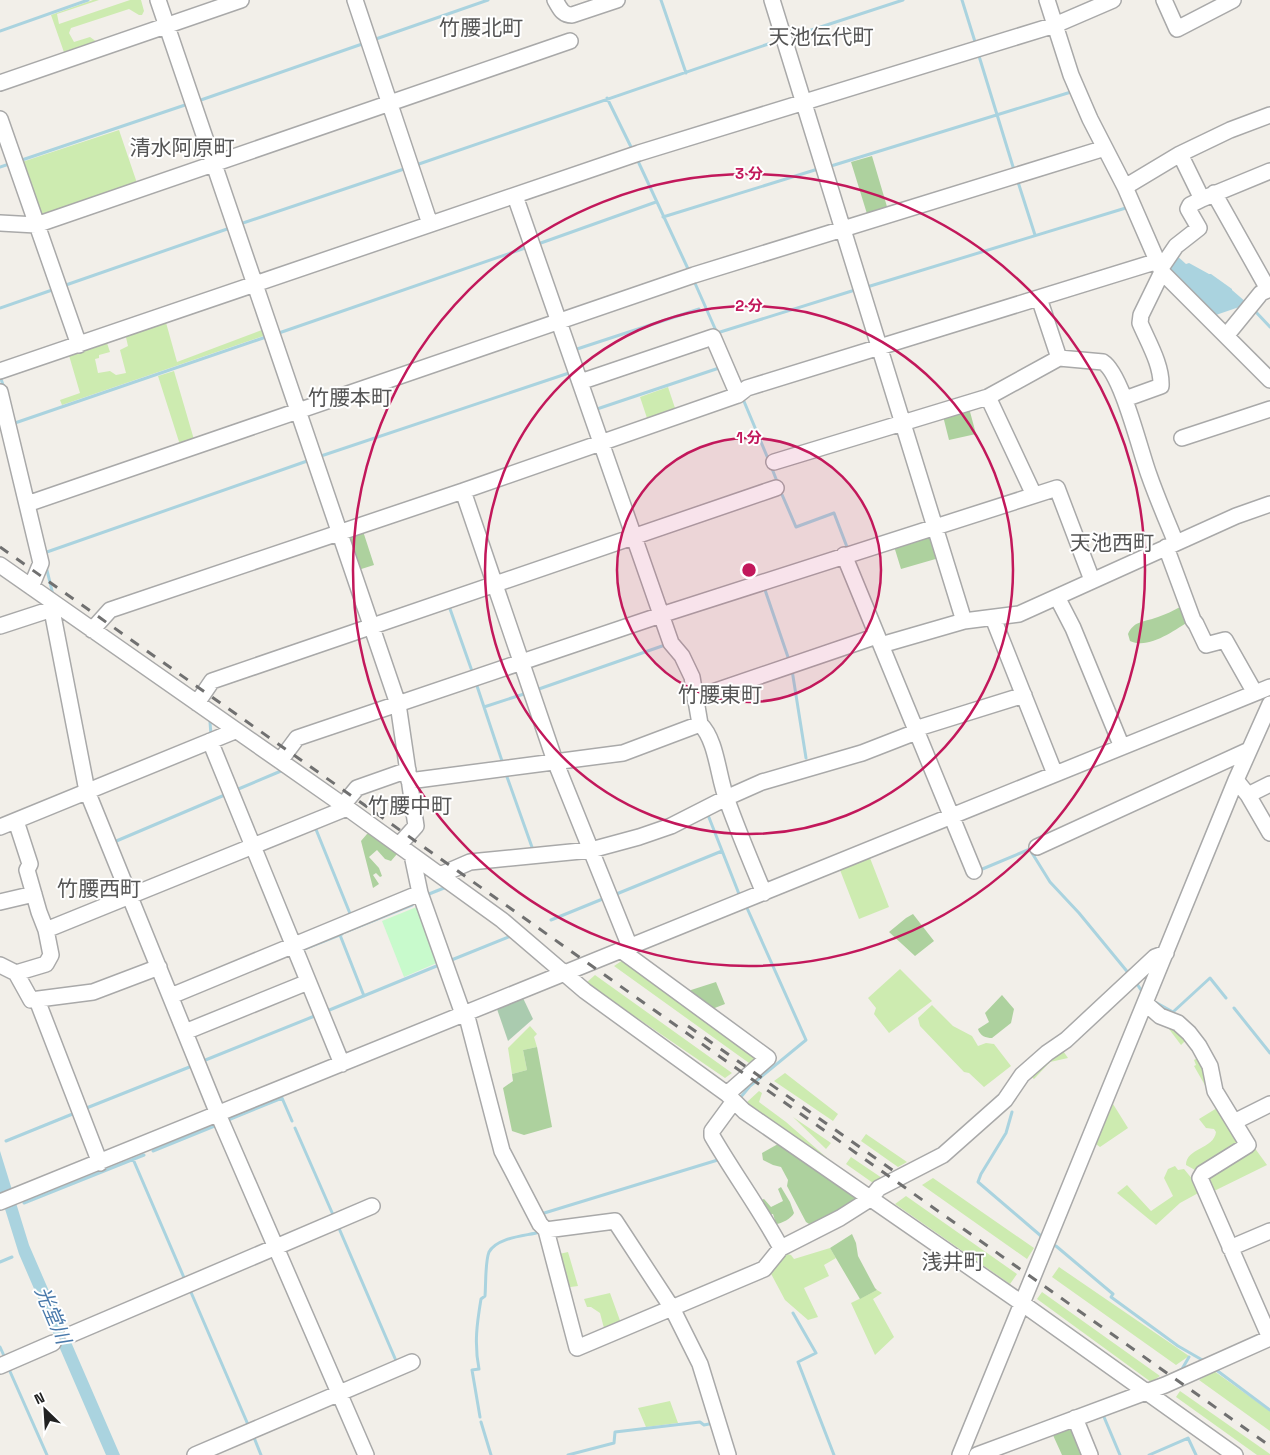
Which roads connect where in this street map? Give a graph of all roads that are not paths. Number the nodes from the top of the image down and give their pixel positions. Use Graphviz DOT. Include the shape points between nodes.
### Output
graph roads {
  1 [pos="158,0"];
  2 [pos="241,0"];
  3 [pos="355,0"];
  4 [pos="556,0"];
  5 [pos="617,0"];
  6 [pos="772,0"];
  7 [pos="1046,0"];
  8 [pos="1113,0"];
  9 [pos="1164,0"];
  10 [pos="1233,0"];
  11 [pos="1055,25"];
  12 [pos="167,26"];
  13 [pos="570,41"];
  14 [pos="0,83"];
  15 [pos="390,104"];
  16 [pos="803,104"];
  17 [pos="1270,115"];
  18 [pos="0,119"];
  19 [pos="1105,148"];
  20 [pos="1180,154"];
  21 [pos="213,164"];
  22 [pos="1270,170"];
  23 [pos="1125,187"];
  24 [pos="515,196"];
  25 [pos="1208,196"];
  26 [pos="0,223"];
  27 [pos="430,224"];
  28 [pos="36,225"];
  29 [pos="842,229"];
  30 [pos="1160,267"];
  31 [pos="255,284"];
  32 [pos="1269,289"];
  33 [pos="1039,298"];
  34 [pos="560,322"];
  35 [pos="1226,336"];
  36 [pos="79,344"];
  37 [pos="880,347"];
  38 [pos="1059,358"];
  39 [pos="0,372"];
  40 [pos="1270,380"];
  41 [pos="580,382"];
  42 [pos="0,392"];
  43 [pos="738,395"];
  44 [pos="988,397"];
  45 [pos="1125,399"];
  46 [pos="1270,409"];
  47 [pos="298,411"];
  48 [pos="903,423"];
  49 [pos="1182,438"];
  50 [pos="602,444"];
  51 [pos="774,462"];
  52 [pos="776,488"];
  53 [pos="463,491"];
  54 [pos="1034,495"];
  55 [pos="28,504"];
  56 [pos="1270,504"];
  57 [pos="935,526"];
  58 [pos="339,533"];
  59 [pos="634,538"];
  60 [pos="1171,545"];
  61 [pos="844,555"];
  62 [pos="0,565"];
  63 [pos="1092,580"];
  64 [pos="495,584"];
  65 [pos="31,587"];
  66 [pos="1057,597"];
  67 [pos="51,605"];
  68 [pos="661,615"];
  69 [pos="993,618"];
  70 [pos="964,622"];
  71 [pos="0,626"];
  72 [pos="371,627"];
  73 [pos="92,630"];
  74 [pos="879,641"];
  75 [pos="522,662"];
  76 [pos="1270,687"];
  77 [pos="1255,693"];
  78 [pos="1024,695"];
  79 [pos="694,698"];
  80 [pos="197,703"];
  81 [pos="398,704"];
  82 [pos="1270,704"];
  83 [pos="700,724"];
  84 [pos="235,731"];
  85 [pos="916,731"];
  86 [pos="210,741"];
  87 [pos="1122,747"];
  88 [pos="1250,750"];
  89 [pos="280,761"];
  90 [pos="555,761"];
  91 [pos="1055,774"];
  92 [pos="409,775"];
  93 [pos="1236,780"];
  94 [pos="1270,784"];
  95 [pos="87,791"];
  96 [pos="1248,795"];
  97 [pos="726,798"];
  98 [pos="345,806"];
  99 [pos="950,817"];
  100 [pos="16,821"];
  101 [pos="0,827"];
  102 [pos="1270,833"];
  103 [pos="399,846"];
  104 [pos="253,847"];
  105 [pos="1037,847"];
  106 [pos="591,850"];
  107 [pos="412,855"];
  108 [pos="974,872"];
  109 [pos="440,875"];
  110 [pos="420,893"];
  111 [pos="764,893"];
  112 [pos="34,894"];
  113 [pos="130,897"];
  114 [pos="0,902"];
  115 [pos="46,930"];
  116 [pos="293,947"];
  117 [pos="626,949"];
  118 [pos="1166,953"];
  119 [pos="0,965"];
  120 [pos="159,967"];
  121 [pos="564,973"];
  122 [pos="16,974"];
  123 [pos="308,982"];
  124 [pos="171,996"];
  125 [pos="37,1000"];
  126 [pos="1145,1003"];
  127 [pos="464,1014"];
  128 [pos="185,1032"];
  129 [pos="342,1064"];
  130 [pos="730,1098"];
  131 [pos="1270,1104"];
  132 [pos="218,1114"];
  133 [pos="1234,1122"];
  134 [pos="100,1163"];
  135 [pos="870,1198"];
  136 [pos="0,1202"];
  137 [pos="372,1206"];
  138 [pos="546,1230"];
  139 [pos="1270,1231"];
  140 [pos="276,1247"];
  141 [pos="780,1248"];
  142 [pos="1230,1248"];
  143 [pos="1023,1304"];
  144 [pos="672,1308"];
  145 [pos="72,1334"];
  146 [pos="1270,1338"];
  147 [pos="53,1343"];
  148 [pos="412,1362"];
  149 [pos="0,1366"];
  150 [pos="1145,1392"];
  151 [pos="339,1393"];
  152 [pos="1075,1418"];
  153 [pos="195,1455"];
  154 [pos="366,1455"];
  155 [pos="728,1455"];
  156 [pos="960,1455"];
  157 [pos="977,1455"];
  158 [pos="1090,1455"];
  159 [pos="1235,1455"];
  1 -- 12 [label="street"];
  2 -- 12 [label="street"];
  3 -- 15 [label="street"];
  4 -- 5 [label="street" via="566,15"];
  6 -- 16 [label="street"];
  7 -- 11 [label="street"];
  8 -- 11 [label="street"];
  9 -- 10 [label="street" via="1177,29"];
  11 -- 16 [label="street"];
  11 -- 19 [label="street" via="1071,75"];
  12 -- 14 [label="street"];
  12 -- 21 [label="street"];
  13 -- 15 [label="street"];
  15 -- 21 [label="street"];
  15 -- 27 [label="street"];
  16 -- 24 [label="street" via="639,153"];
  16 -- 29 [label="street"];
  17 -- 20 [label="street"];
  18 -- 28 [label="street"];
  19 -- 23 [label="street"];
  19 -- 29 [label="street"];
  20 -- 23 [label="street"];
  20 -- 25 [label="street"];
  21 -- 28 [label="street"];
  21 -- 31 [label="street"];
  22 -- 25 [label="street"];
  23 -- 30 [label="street"];
  24 -- 27 [label="street"];
  24 -- 34 [label="street"];
  25 -- 30 [label="street" via="1188,209 1199,228 1176,246"];
  25 -- 32 [label="street"];
  26 -- 28 [label="street"];
  27 -- 31 [label="street"];
  28 -- 36 [label="street"];
  29 -- 34 [label="street" via="694,274"];
  29 -- 37 [label="street"];
  30 -- 33 [label="street"];
  30 -- 35 [label="street"];
  30 -- 45 [label="street" via="1140,323 1157,364 1162,386"];
  31 -- 36 [label="street"];
  31 -- 47 [label="street"];
  32 -- 35 [label="street" via="1261,293"];
  33 -- 37 [label="street"];
  33 -- 38 [label="street"];
  34 -- 41 [label="street"];
  34 -- 47 [label="street"];
  35 -- 40 [label="street"];
  36 -- 39 [label="street"];
  37 -- 43 [label="street" via="746,388"];
  37 -- 48 [label="street"];
  38 -- 44 [label="street"];
  38 -- 45 [label="street" via="1103,362"];
  41 -- 43 [label="street" via="713,337"];
  41 -- 50 [label="street"];
  42 -- 55 [label="street"];
  43 -- 50 [label="street"];
  44 -- 48 [label="street"];
  44 -- 54 [label="street"];
  45 -- 60 [label="street"];
  46 -- 49 [label="street"];
  47 -- 55 [label="street"];
  47 -- 58 [label="street"];
  48 -- 51 [label="street"];
  48 -- 57 [label="street"];
  50 -- 53 [label="street"];
  50 -- 59 [label="street"];
  52 -- 59 [label="street"];
  53 -- 58 [label="street"];
  53 -- 64 [label="street"];
  54 -- 57 [label="street"];
  54 -- 63 [label="street" via="1057,488"];
  55 -- 65 [label="street" via="41,563"];
  56 -- 60 [label="street"];
  57 -- 61 [label="street"];
  57 -- 70 [label="street"];
  58 -- 72 [label="street"];
  58 -- 73 [label="street" via="110,610"];
  59 -- 64 [label="street"];
  59 -- 68 [label="street"];
  60 -- 63 [label="street"];
  60 -- 77 [label="street" via="1193,620 1206,645 1226,640"];
  61 -- 68 [label="street"];
  61 -- 74 [label="street"];
  62 -- 65 [label="street"];
  63 -- 66 [label="street"];
  64 -- 72 [label="street"];
  64 -- 75 [label="street"];
  65 -- 67 [label="street"];
  66 -- 69 [label="street" via="1019,614"];
  66 -- 87 [label="street"];
  67 -- 71 [label="street"];
  67 -- 73 [label="street"];
  67 -- 95 [label="street"];
  68 -- 75 [label="street"];
  68 -- 79 [label="street" via="671,643 682,656 692,677"];
  69 -- 70 [label="street"];
  69 -- 78 [label="street"];
  70 -- 74 [label="street"];
  72 -- 80 [label="street" via="212,681"];
  72 -- 81 [label="street"];
  73 -- 80 [label="street"];
  74 -- 79 [label="street"];
  74 -- 85 [label="street"];
  75 -- 81 [label="street"];
  75 -- 90 [label="street"];
  76 -- 77 [label="street"];
  77 -- 87 [label="street"];
  78 -- 85 [label="street"];
  78 -- 91 [label="street"];
  79 -- 83 [label="street"];
  80 -- 84 [label="street"];
  81 -- 89 [label="street" via="297,738"];
  81 -- 92 [label="street"];
  82 -- 88 [label="street"];
  83 -- 90 [label="street" via="623,753"];
  83 -- 97 [label="street" via="712,746"];
  84 -- 86 [label="street"];
  84 -- 89 [label="street"];
  85 -- 97 [label="street" via="862,753 762,782"];
  85 -- 99 [label="street"];
  86 -- 95 [label="street"];
  86 -- 104 [label="street"];
  87 -- 91 [label="street"];
  88 -- 93 [label="street"];
  88 -- 105 [label="street"];
  89 -- 98 [label="street"];
  90 -- 92 [label="street"];
  90 -- 106 [label="street"];
  91 -- 99 [label="street"];
  92 -- 98 [label="street" via="357,788"];
  92 -- 103 [label="street" via="416,826"];
  93 -- 96 [label="street"];
  93 -- 118 [label="street"];
  94 -- 96 [label="street"];
  95 -- 100 [label="street"];
  95 -- 113 [label="street"];
  96 -- 102 [label="street"];
  97 -- 106 [label="street" via="671,826"];
  97 -- 111 [label="street"];
  98 -- 103 [label="street"];
  98 -- 104 [label="street"];
  99 -- 108 [label="street"];
  99 -- 111 [label="street"];
  100 -- 101 [label="street"];
  100 -- 112 [label="street" via="30,864 27,870"];
  103 -- 107 [label="street"];
  104 -- 113 [label="street"];
  104 -- 116 [label="street"];
  106 -- 109 [label="street" via="470,862"];
  106 -- 117 [label="street"];
  107 -- 109 [label="street"];
  107 -- 110 [label="street"];
  109 -- 121 [label="street" via="520,933"];
  110 -- 116 [label="street"];
  110 -- 127 [label="street"];
  111 -- 117 [label="street"];
  112 -- 114 [label="street"];
  112 -- 115 [label="street"];
  113 -- 115 [label="street"];
  113 -- 120 [label="street"];
  115 -- 122 [label="street" via="51,954 46,964"];
  116 -- 123 [label="street"];
  116 -- 124 [label="street"];
  117 -- 121 [label="street"];
  117 -- 130 [label="street" via="768,1058"];
  118 -- 126 [label="street"];
  118 -- 135 [label="street" via="1155,957 1066,1040 1022,1075 1005,1100 943,1155 879,1188"];
  119 -- 122 [label="street"];
  120 -- 124 [label="street"];
  120 -- 125 [label="street" via="93,992"];
  121 -- 127 [label="street"];
  121 -- 130 [label="street"];
  122 -- 125 [label="street" via="31,1000"];
  123 -- 128 [label="street"];
  123 -- 129 [label="street"];
  124 -- 128 [label="street"];
  125 -- 134 [label="street"];
  126 -- 133 [label="street" via="1160,1016 1178,1023 1199,1046 1210,1066 1215,1091"];
  126 -- 143 [label="street"];
  127 -- 129 [label="street"];
  127 -- 138 [label="street" via="502,1151"];
  128 -- 132 [label="street"];
  129 -- 132 [label="street"];
  130 -- 135 [label="street"];
  130 -- 141 [label="street" via="712,1136 764,1216"];
  131 -- 133 [label="street"];
  132 -- 134 [label="street"];
  132 -- 140 [label="street"];
  133 -- 142 [label="street" via="1248,1145 1200,1178"];
  134 -- 136 [label="street"];
  135 -- 141 [label="street" via="840,1218"];
  135 -- 143 [label="street"];
  137 -- 140 [label="street"];
  138 -- 144 [label="street" via="616,1222"];
  138 -- 144 [label="street" via="577,1348"];
  139 -- 142 [label="street"];
  140 -- 145 [label="street"];
  140 -- 151 [label="street"];
  141 -- 144 [label="street" via="764,1269"];
  142 -- 146 [label="street"];
  143 -- 150 [label="street"];
  143 -- 156 [label="street"];
  144 -- 155 [label="street" via="700,1364"];
  146 -- 150 [label="street"];
  147 -- 149 [label="street"];
  148 -- 151 [label="street"];
  150 -- 152 [label="street"];
  150 -- 159 [label="street"];
  151 -- 153 [label="street"];
  151 -- 154 [label="street"];
  152 -- 157 [label="street"];
  152 -- 158 [label="street"];
}
